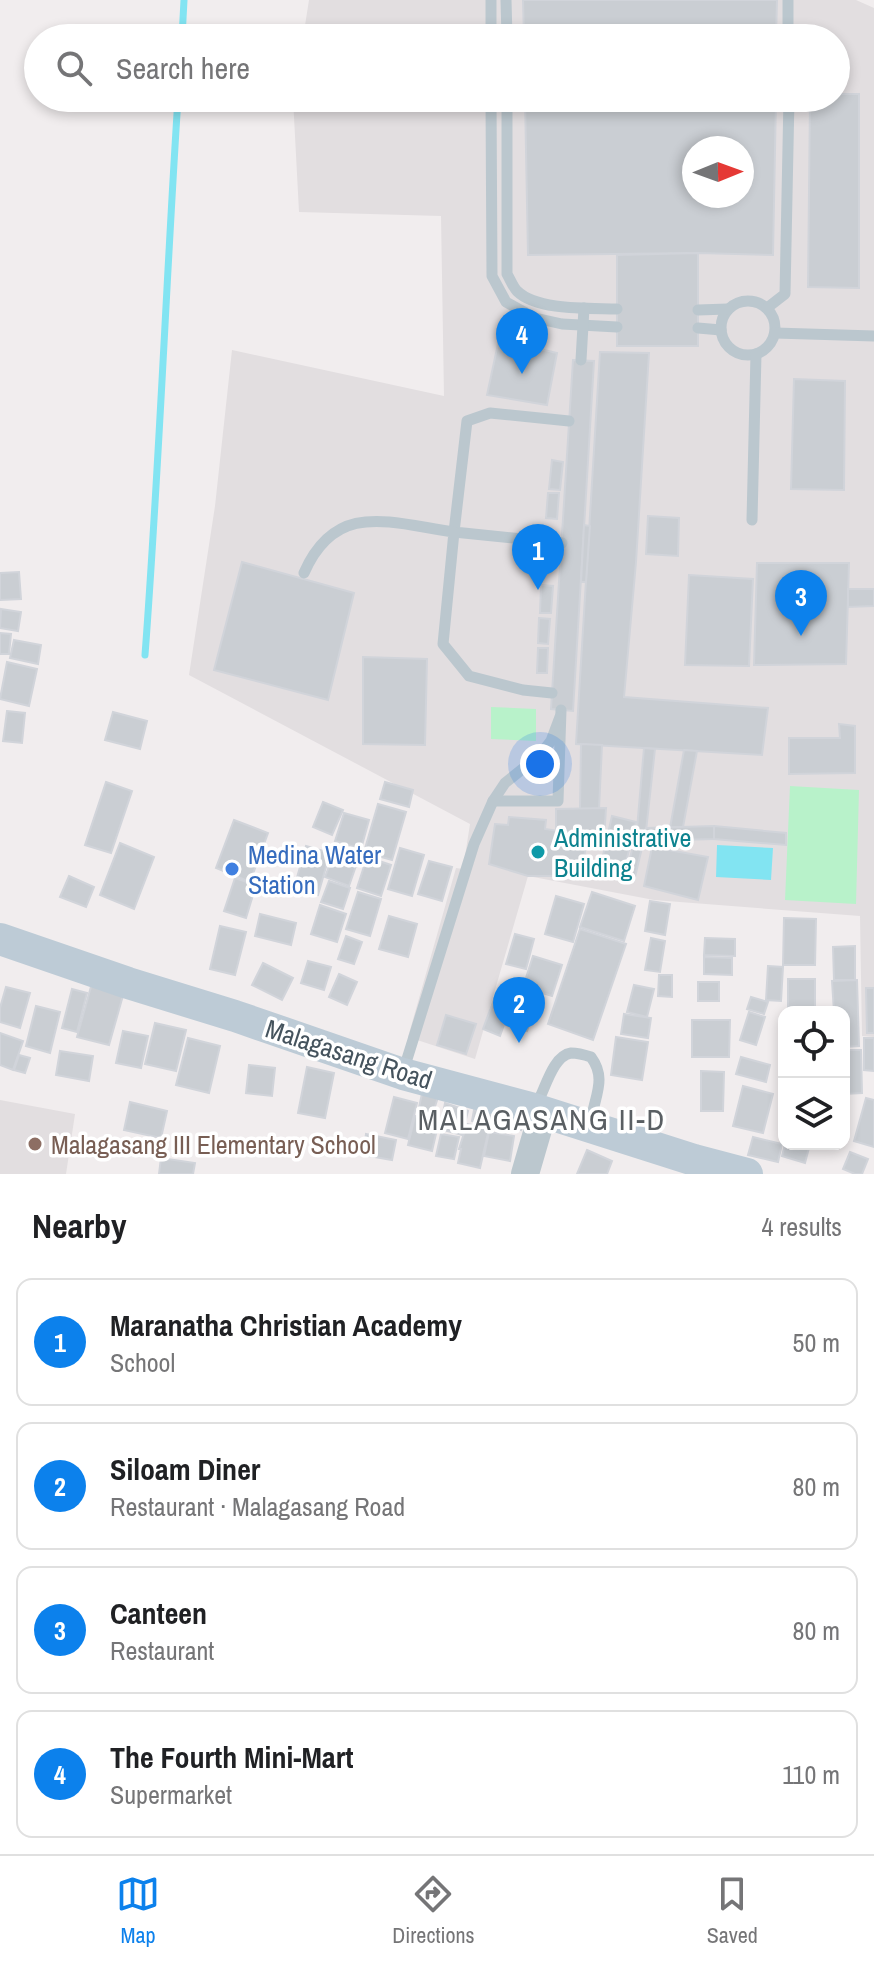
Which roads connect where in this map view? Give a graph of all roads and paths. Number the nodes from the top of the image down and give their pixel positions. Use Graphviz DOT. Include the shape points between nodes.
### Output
graph roads {
  1 [pos="491,0"];
  2 [pos="506,0"];
  3 [pos="788,0"];
  4 [pos="491,24"];
  5 [pos="507,24"];
  6 [pos="788,24"];
  7 [pos="491,112"];
  8 [pos="507,112"];
  9 [pos="789,112"];
  10 [pos="584,308"];
  11 [pos="767,308"];
  12 [pos="617,309"];
  13 [pos="728,309"];
  14 [pos="698,310"];
  15 [pos="583,326"];
  16 [pos="617,327"];
  17 [pos="698,328"];
  18 [pos="721,330"];
  19 [pos="775,333"];
  20 [pos="868,336"];
  21 [pos="756,354"];
  22 [pos="581,360"];
  23 [pos="569,421"];
  24 [pos="752,520"];
  25 [pos="454,532"];
  26 [pos="562,543"];
  27 [pos="304,573"];
  28 [pos="552,693"];
  29 [pos="493,801"];
  30 [pos="0,939"];
  31 [pos="403,1074"];
  32 [pos="538,1110"];
  33 [pos="591,1127"];
  34 [pos="525,1174"];
  35 [pos="747,1174"];
  1 -- 4 [label="lane"];
  2 -- 5 [label="lane"];
  3 -- 6 [label="lane"];
  7 -- 15 [label="lane" via="492,276 506,302 535,318"];
  8 -- 10 [label="lane" via="507,274 517,291 535,302"];
  9 -- 11 [label="lane" via="785,294"];
  10 -- 12 [label="lane"];
  10 -- 15 [label="lane"];
  11 -- 13 [label="lane" via="747,301"];
  11 -- 19 [label="lane"];
  13 -- 14 [label="lane"];
  13 -- 18 [label="lane"];
  15 -- 16 [label="lane"];
  15 -- 22 [label="lane"];
  17 -- 18 [label="lane"];
  18 -- 21 [label="lane" via="733,351"];
  19 -- 20 [label="lane"];
  19 -- 21 [label="lane"];
  21 -- 24 [label="lane"];
  23 -- 25 [label="lane" via="490,413 467,421"];
  25 -- 26 [label="lane"];
  25 -- 27 [label="lane" via="359,521 327,538"];
  25 -- 28 [label="lane" via="443,644 469,676"];
  29 -- 29 [label="lane" via="558,801 560,714 551,741"];
  29 -- 31 [label="lane" via="474,844"];
  30 -- 31 [label="main road, Malagasang Road"];
  31 -- 32 [label="main road, Malagasang Road"];
  32 -- 33 [label="main road, Malagasang Road"];
  32 -- 33 [label="lane" via="560,1059 574,1053 591,1057 600,1081"];
  32 -- 34 [label="street"];
  33 -- 35 [label="main road, Malagasang Road"];
}
